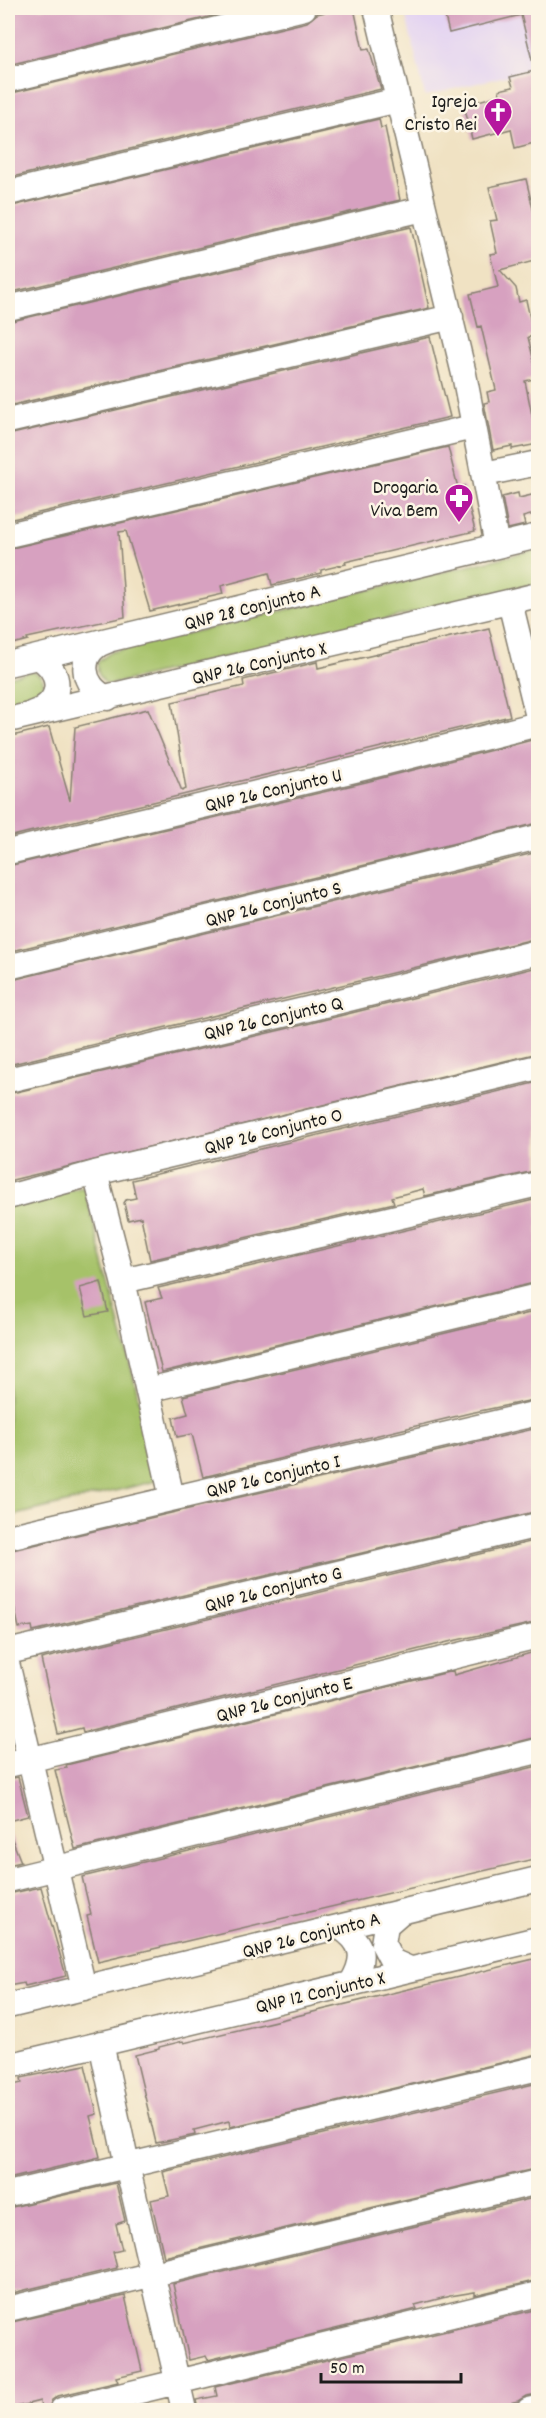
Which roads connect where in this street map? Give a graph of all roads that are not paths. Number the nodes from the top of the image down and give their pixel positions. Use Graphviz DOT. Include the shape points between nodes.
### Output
graph roads {
  1 [pos="304,8"];
  2 [pos="376,8"];
  3 [pos="8,80"];
  4 [pos="398,100"];
  5 [pos="8,193"];
  6 [pos="423,209"];
  7 [pos="8,308"];
  8 [pos="451,317"];
  9 [pos="8,421"];
  10 [pos="473,427"];
  11 [pos="538,463"];
  12 [pos="484,474"];
  13 [pos="8,535"];
  14 [pos="538,536"];
  15 [pos="497,546"];
  16 [pos="538,596"];
  17 [pos="510,602"];
  18 [pos="109,640"];
  19 [pos="38,657"];
  20 [pos="8,664"];
  21 [pos="533,676"];
  22 [pos="108,698"];
  23 [pos="33,713"];
  24 [pos="538,717"];
  25 [pos="8,720"];
  26 [pos="538,724"];
  27 [pos="538,837"];
  28 [pos="8,852"];
  29 [pos="538,952"];
  30 [pos="8,967"];
  31 [pos="538,1067"];
  32 [pos="8,1080"];
  33 [pos="95,1173"];
  34 [pos="538,1184"];
  35 [pos="8,1197"];
  36 [pos="123,1281"];
  37 [pos="538,1296"];
  38 [pos="148,1390"];
  39 [pos="538,1413"];
  40 [pos="172,1498"];
  41 [pos="538,1525"];
  42 [pos="8,1537"];
  43 [pos="538,1636"];
  44 [pos="8,1652"];
  45 [pos="8,1667"];
  46 [pos="538,1751"];
  47 [pos="19,1762"];
  48 [pos="56,1869"];
  49 [pos="538,1879"];
  50 [pos="8,1880"];
  51 [pos="401,1912"];
  52 [pos="340,1927"];
  53 [pos="538,1939"];
  54 [pos="410,1969"];
  55 [pos="352,1982"];
  56 [pos="84,1988"];
  57 [pos="8,2006"];
  58 [pos="101,2043"];
  59 [pos="8,2066"];
  60 [pos="538,2068"];
  61 [pos="127,2165"];
  62 [pos="538,2182"];
  63 [pos="8,2194"];
  64 [pos="153,2274"];
  65 [pos="538,2294"];
  66 [pos="8,2308"];
  67 [pos="178,2383"];
  68 [pos="538,2408"];
  69 [pos="62,2410"];
  70 [pos="184,2410"];
  71 [pos="529,2410"];
  1 -- 3 [label="street"];
  2 -- 4 [label="street"];
  4 -- 5 [label="street"];
  4 -- 6 [label="street"];
  6 -- 7 [label="street"];
  6 -- 8 [label="street"];
  8 -- 9 [label="street"];
  8 -- 10 [label="street"];
  10 -- 12 [label="street"];
  10 -- 13 [label="street"];
  11 -- 12 [label="street"];
  12 -- 15 [label="street"];
  14 -- 15 [label="street, QNP 28 Conjunto A"];
  15 -- 18 [label="street, QNP 28 Conjunto A"];
  16 -- 17 [label="street, QNP 26 Conjunto X"];
  17 -- 21 [label="street"];
  17 -- 22 [label="street, QNP 26 Conjunto X"];
  18 -- 19 [label="street, QNP 28 Conjunto A"];
  18 -- 22 [label="street" via="94,648 85,664 93,689"];
  19 -- 20 [label="street, QNP 28 Conjunto A"];
  19 -- 23 [label="street" via="54,672 56,687 52,701"];
  21 -- 24 [label="street"];
  22 -- 23 [label="street, QNP 26 Conjunto X"];
  23 -- 25 [label="street, QNP 26 Conjunto X"];
  26 -- 28 [label="street, QNP 26 Conjunto U"];
  27 -- 30 [label="street, QNP 26 Conjunto S"];
  29 -- 32 [label="street, QNP 26 Conjunto Q"];
  31 -- 33 [label="street, QNP 26 Conjunto O"];
  33 -- 35 [label="street, QNP 26 Conjunto O"];
  33 -- 36 [label="street"];
  34 -- 36 [label="street"];
  36 -- 38 [label="street"];
  37 -- 38 [label="street"];
  38 -- 40 [label="street"];
  39 -- 40 [label="street, QNP 26 Conjunto I"];
  40 -- 42 [label="street, QNP 26 Conjunto I"];
  41 -- 44 [label="street, QNP 26 Conjunto G"];
  43 -- 47 [label="street, QNP 26 Conjunto E"];
  45 -- 47 [label="street"];
  46 -- 48 [label="street"];
  47 -- 48 [label="street"];
  48 -- 50 [label="street"];
  48 -- 56 [label="street"];
  49 -- 51 [label="street, QNP 26 Conjunto A"];
  51 -- 52 [label="street, QNP 26 Conjunto A"];
  51 -- 54 [label="street" via="386,1925 383,1944 392,1961"];
  52 -- 55 [label="street" via="354,1936 361,1952 360,1968"];
  52 -- 56 [label="street, QNP 26 Conjunto A"];
  53 -- 54 [label="street, QNP 12 Conjunto X"];
  54 -- 55 [label="street, QNP 12 Conjunto X"];
  55 -- 58 [label="street, QNP 12 Conjunto X"];
  56 -- 57 [label="street, QNP 26 Conjunto A"];
  58 -- 59 [label="street, QNP 12 Conjunto X"];
  58 -- 61 [label="street"];
  60 -- 61 [label="street"];
  61 -- 63 [label="street"];
  61 -- 64 [label="street"];
  62 -- 64 [label="street"];
  64 -- 66 [label="street"];
  64 -- 67 [label="street"];
  65 -- 67 [label="street"];
  67 -- 69 [label="street"];
  67 -- 70 [label="street"];
  68 -- 71 [label="street"];
}
